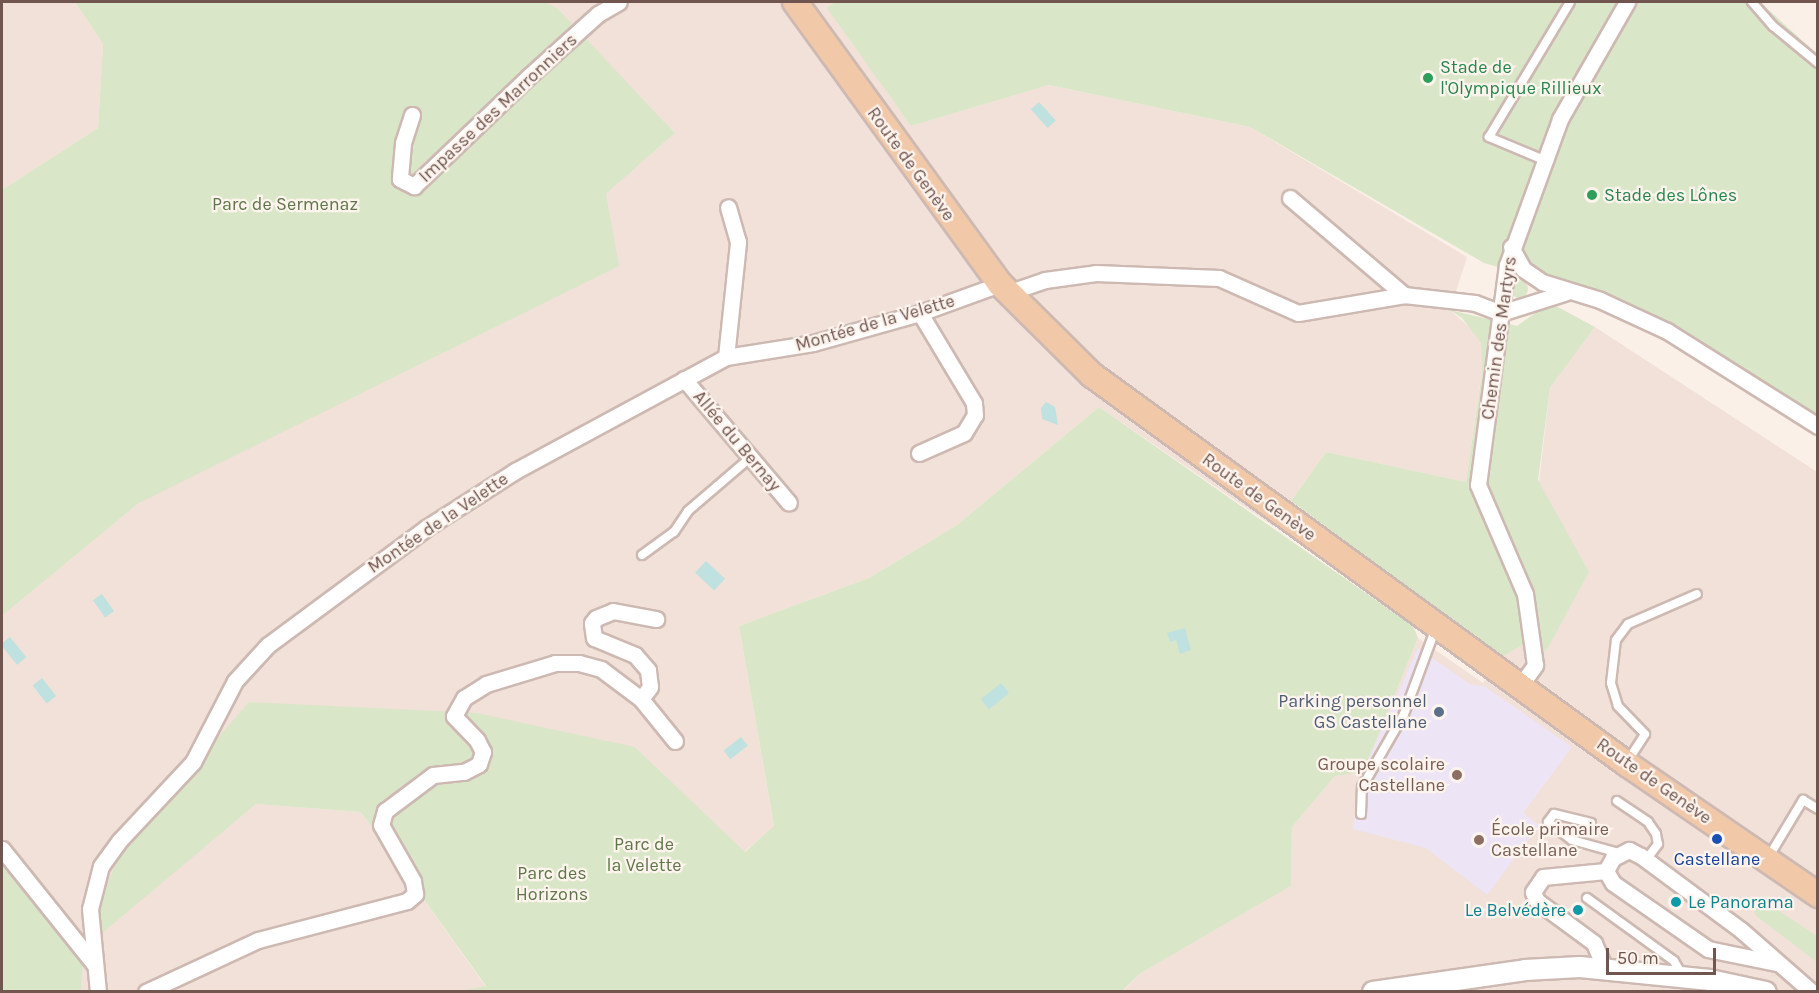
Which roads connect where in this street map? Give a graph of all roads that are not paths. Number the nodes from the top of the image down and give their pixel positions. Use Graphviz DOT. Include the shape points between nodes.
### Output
graph roads {
  1 [pos="619,2"];
  2 [pos="795,2"];
  3 [pos="1570,2"];
  4 [pos="1627,2"];
  5 [pos="1752,2"];
  6 [pos="1818,63"];
  7 [pos="412,115"];
  8 [pos="1544,160"];
  9 [pos="1290,198"];
  10 [pos="728,207"];
  11 [pos="1511,247"];
  12 [pos="1003,289"];
  13 [pos="1567,292"];
  14 [pos="1404,295"];
  15 [pos="920,313"];
  16 [pos="1501,313"];
  17 [pos="726,357"];
  18 [pos="684,379"];
  19 [pos="1818,426"];
  20 [pos="919,453"];
  21 [pos="751,457"];
  22 [pos="789,503"];
  23 [pos="642,555"];
  24 [pos="1697,594"];
  25 [pos="657,619"];
  26 [pos="1436,626"];
  27 [pos="1520,686"];
  28 [pos="641,699"];
  29 [pos="675,741"];
  30 [pos="1627,764"];
  31 [pos="1617,801"];
  32 [pos="1818,809"];
  33 [pos="1361,814"];
  34 [pos="1591,823"];
  35 [pos="2,849"];
  36 [pos="1619,853"];
  37 [pos="1767,859"];
  38 [pos="1646,860"];
  39 [pos="1606,871"];
  40 [pos="1818,895"];
  41 [pos="1587,898"];
  42 [pos="1776,963"];
  43 [pos="94,964"];
  44 [pos="1605,969"];
  45 [pos="1683,976"];
  46 [pos="145,991"];
  47 [pos="98,992"];
  48 [pos="1373,992"];
  49 [pos="1766,992"];
  50 [pos="1812,992"];
  1 -- 7 [label="street, Impasse des Marronniers" via="598,14 414,186 400,179 403,143"];
  2 -- 12 [label="main road, Route de Genève"];
  3 -- 8 [label="lane" via="1489,137"];
  4 -- 8 [label="street, Chemin des Martyrs" via="1560,119"];
  5 -- 6 [label="lane" via="1773,26"];
  8 -- 11 [label="street, Chemin des Martyrs"];
  9 -- 14 [label="street"];
  10 -- 17 [label="street" via="738,242"];
  11 -- 13 [label="street" via="1523,269"];
  11 -- 16 [label="street, Chemin des Martyrs"];
  12 -- 14 [label="street, Montée de la Velette" via="1096,273 1219,278 1298,313"];
  12 -- 15 [label="street, Montée de la Velette"];
  12 -- 26 [label="main road, Route de Genève" via="1092,375"];
  13 -- 16 [label="street"];
  13 -- 19 [label="street" via="1600,300 1667,331"];
  14 -- 16 [label="street, Montée de la Velette" via="1475,303"];
  15 -- 17 [label="street, Montée de la Velette" via="813,343"];
  15 -- 20 [label="street" via="974,403 975,415 964,433"];
  16 -- 27 [label="street, Chemin des Martyrs" via="1478,485 1525,594 1534,665"];
  17 -- 18 [label="street, Montée de la Velette"];
  18 -- 21 [label="street, Allée du Bernay"];
  18 -- 43 [label="street, Montée de la Velette" via="515,471 426,528 254,657 235,681 193,762 101,866 90,909"];
  21 -- 22 [label="street, Allée du Bernay"];
  21 -- 23 [label="lane" via="688,511 674,532"];
  24 -- 30 [label="lane" via="1628,624 1616,640 1611,683 1618,706 1645,734"];
  25 -- 28 [label="street" via="613,612 592,623 594,638 635,655 648,670 650,687"];
  26 -- 27 [label="main road, Route de Genève"];
  26 -- 33 [label="lane" via="1404,714 1362,787"];
  27 -- 30 [label="main road, Route de Genève"];
  28 -- 29 [label="street"];
  28 -- 46 [label="street" via="618,679 579,663 529,668 486,684 464,698 454,716 477,740 483,752 479,764 464,772 433,775 385,811 381,825 413,881 415,894 407,901 258,940"];
  30 -- 37 [label="main road, Route de Genève"];
  31 -- 38 [label="lane" via="1648,822 1656,834 1658,844"];
  32 -- 37 [label="lane" via="1803,800"];
  34 -- 36 [label="lane" via="1554,814 1548,822 1572,840"];
  35 -- 43 [label="street"];
  36 -- 38 [label="street" via="1629,850"];
  36 -- 39 [label="street"];
  37 -- 40 [label="main road, Route de Genève"];
  38 -- 42 [label="street" via="1741,930"];
  39 -- 42 [label="street" via="1621,889 1708,949"];
  39 -- 44 [label="street" via="1543,877 1533,892 1537,901 1594,943"];
  41 -- 45 [label="lane" via="1674,962"];
  42 -- 50 [label="street"];
  43 -- 47 [label="street, Montée de la Velette"];
  44 -- 45 [label="street"];
  44 -- 48 [label="street" via="1525,970"];
  45 -- 49 [label="street"];
}
